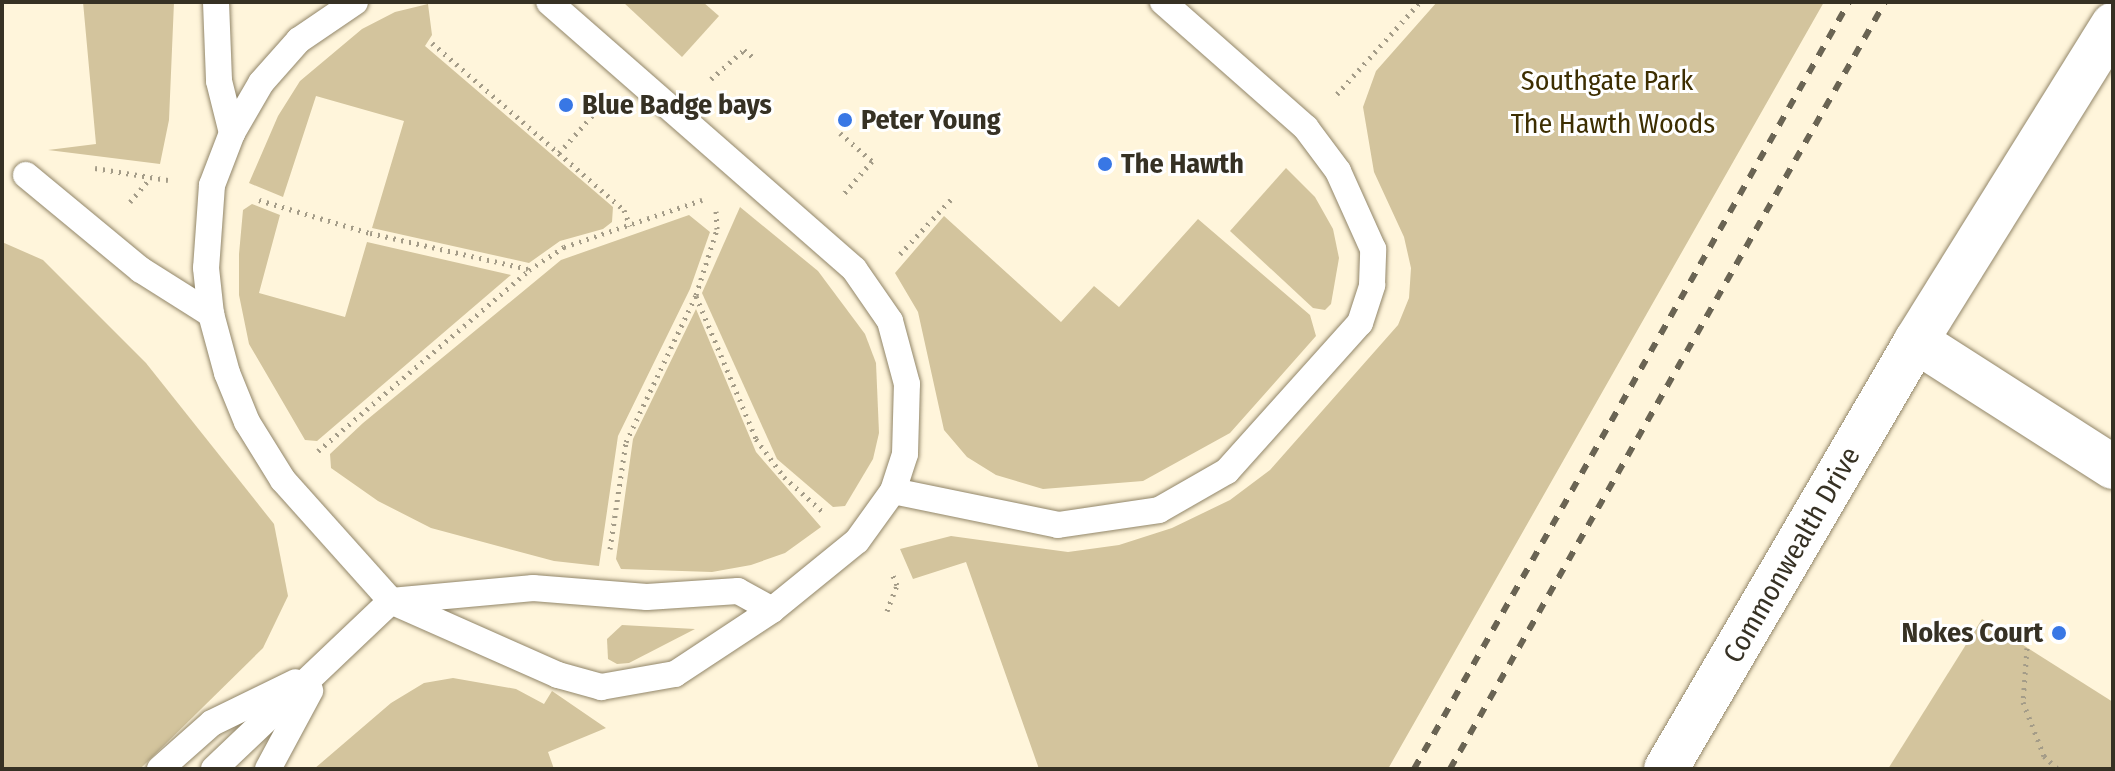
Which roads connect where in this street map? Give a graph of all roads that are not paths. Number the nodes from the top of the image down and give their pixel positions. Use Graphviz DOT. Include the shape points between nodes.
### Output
graph roads {
  1 [pos="216,2"];
  2 [pos="355,2"];
  3 [pos="549,2"];
  4 [pos="1163,2"];
  5 [pos="2113,24"];
  6 [pos="232,133"];
  7 [pos="26,175"];
  8 [pos="211,314"];
  9 [pos="1916,341"];
  10 [pos="2113,467"];
  11 [pos="893,491"];
  12 [pos="391,601"];
  13 [pos="772,610"];
  14 [pos="321,670"];
  15 [pos="160,769"];
  16 [pos="214,769"];
  17 [pos="268,769"];
  18 [pos="1666,769"];
  1 -- 6 [label="lane" via="219,81"];
  2 -- 6 [label="lane" via="299,40 261,83"];
  3 -- 11 [label="lane" via="854,269 890,321 901,351 909,423"];
  4 -- 11 [label="lane" via="1306,128 1338,171 1373,249 1372,285 1360,323 1227,471 1159,510 1058,525"];
  5 -- 9 [label="street, Commonwealth Drive"];
  6 -- 8 [label="lane" via="212,185 206,268"];
  7 -- 8 [label="lane" via="141,270"];
  8 -- 12 [label="lane" via="247,422 283,480"];
  9 -- 10 [label="street"];
  9 -- 18 [label="street, Commonwealth Drive"];
  11 -- 13 [label="lane" via="857,541"];
  12 -- 13 [label="lane" via="533,588 647,597 738,591"];
  12 -- 13 [label="lane" via="558,675 601,687 675,674"];
  12 -- 14 [label="lane"];
  14 -- 15 [label="lane" via="212,723"];
  14 -- 16 [label="lane"];
  14 -- 17 [label="lane"];
}
